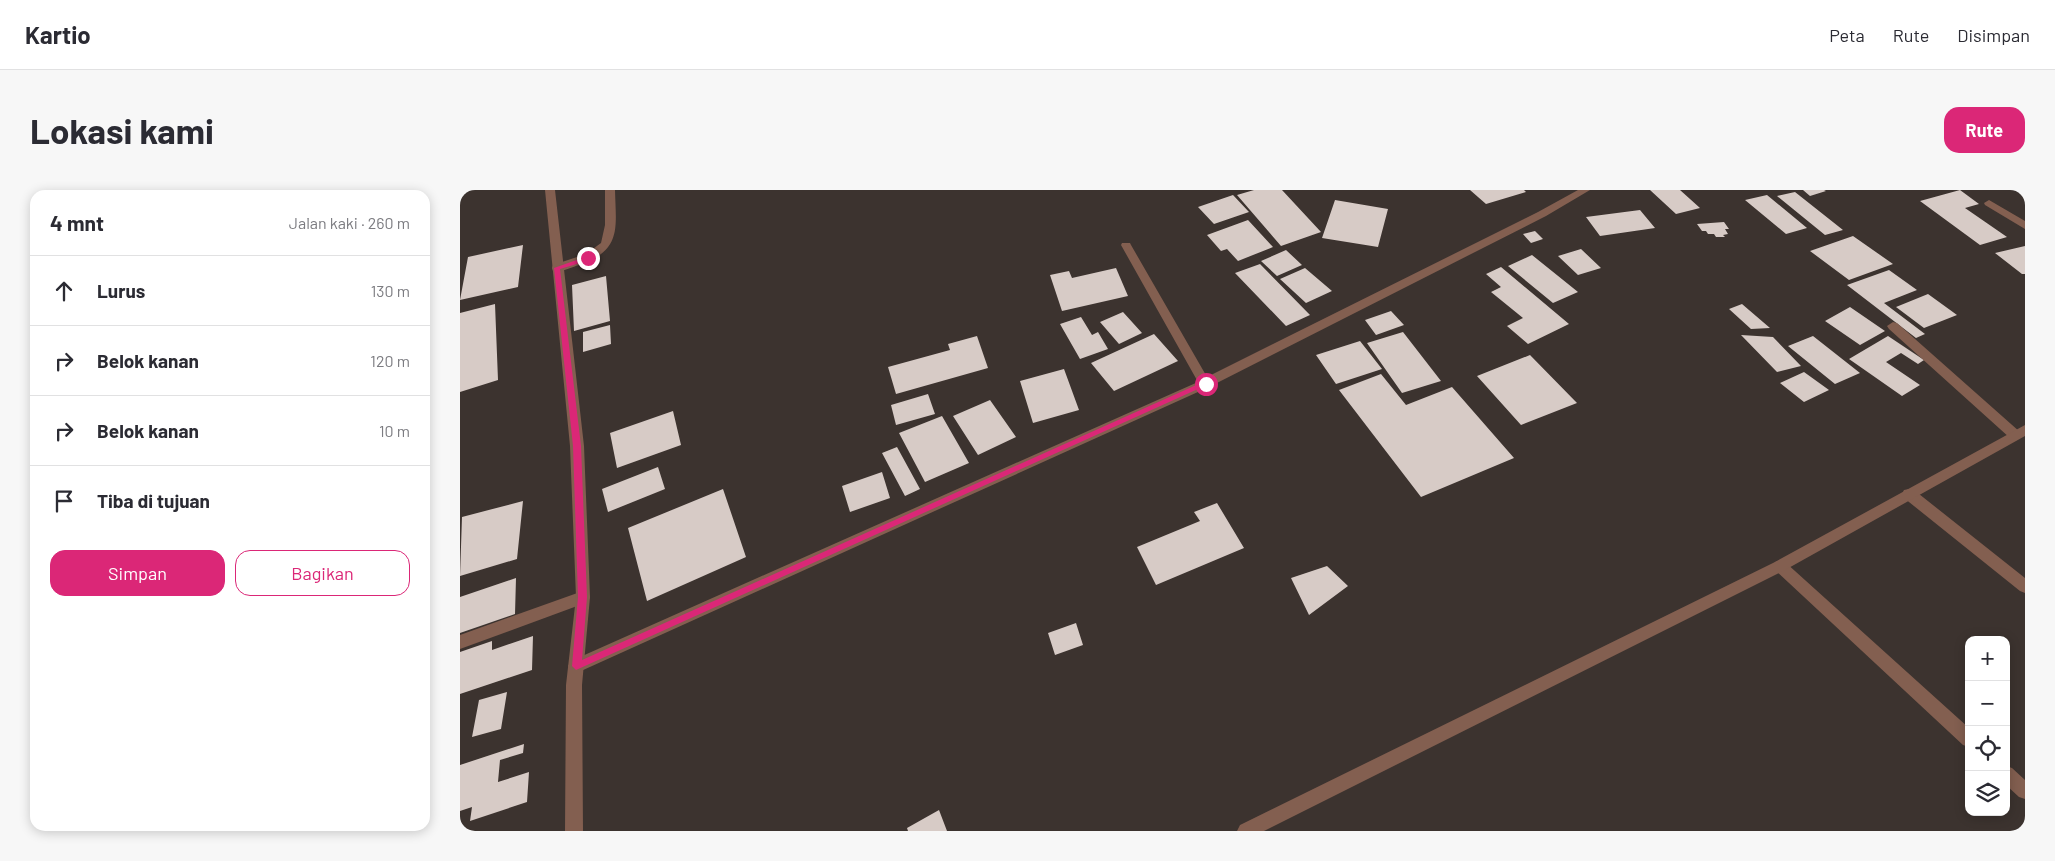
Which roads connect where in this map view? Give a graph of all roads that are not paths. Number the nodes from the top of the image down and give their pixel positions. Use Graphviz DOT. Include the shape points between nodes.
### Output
graph roads {
  1 [pos="550,190"];
  2 [pos="610,190"];
  3 [pos="1585,190"];
  4 [pos="1989,203"];
  5 [pos="2025,226"];
  6 [pos="1126,246"];
  7 [pos="557,268"];
  8 [pos="1893,326"];
  9 [pos="1206,384"];
  10 [pos="2020,433"];
  11 [pos="1909,494"];
  12 [pos="1780,566"];
  13 [pos="2025,587"];
  14 [pos="583,597"];
  15 [pos="460,642"];
  16 [pos="576,666"];
  17 [pos="1965,735"];
  18 [pos="2010,778"];
  19 [pos="2025,791"];
  20 [pos="574,831"];
  21 [pos="1246,831"];
  1 -- 7 [label="street"];
  2 -- 7 [label="street" via="610,232 606,245 598,254"];
  3 -- 9 [label="street"];
  4 -- 5 [label="street"];
  6 -- 9 [label="street"];
  7 -- 14 [label="street" via="577,446"];
  8 -- 10 [label="street"];
  9 -- 16 [label="street"];
  10 -- 11 [label="street"];
  11 -- 12 [label="street"];
  11 -- 13 [label="street"];
  12 -- 17 [label="street"];
  12 -- 21 [label="street"];
  14 -- 15 [label="street"];
  14 -- 16 [label="street"];
  16 -- 20 [label="street"];
  18 -- 19 [label="street"];
}
